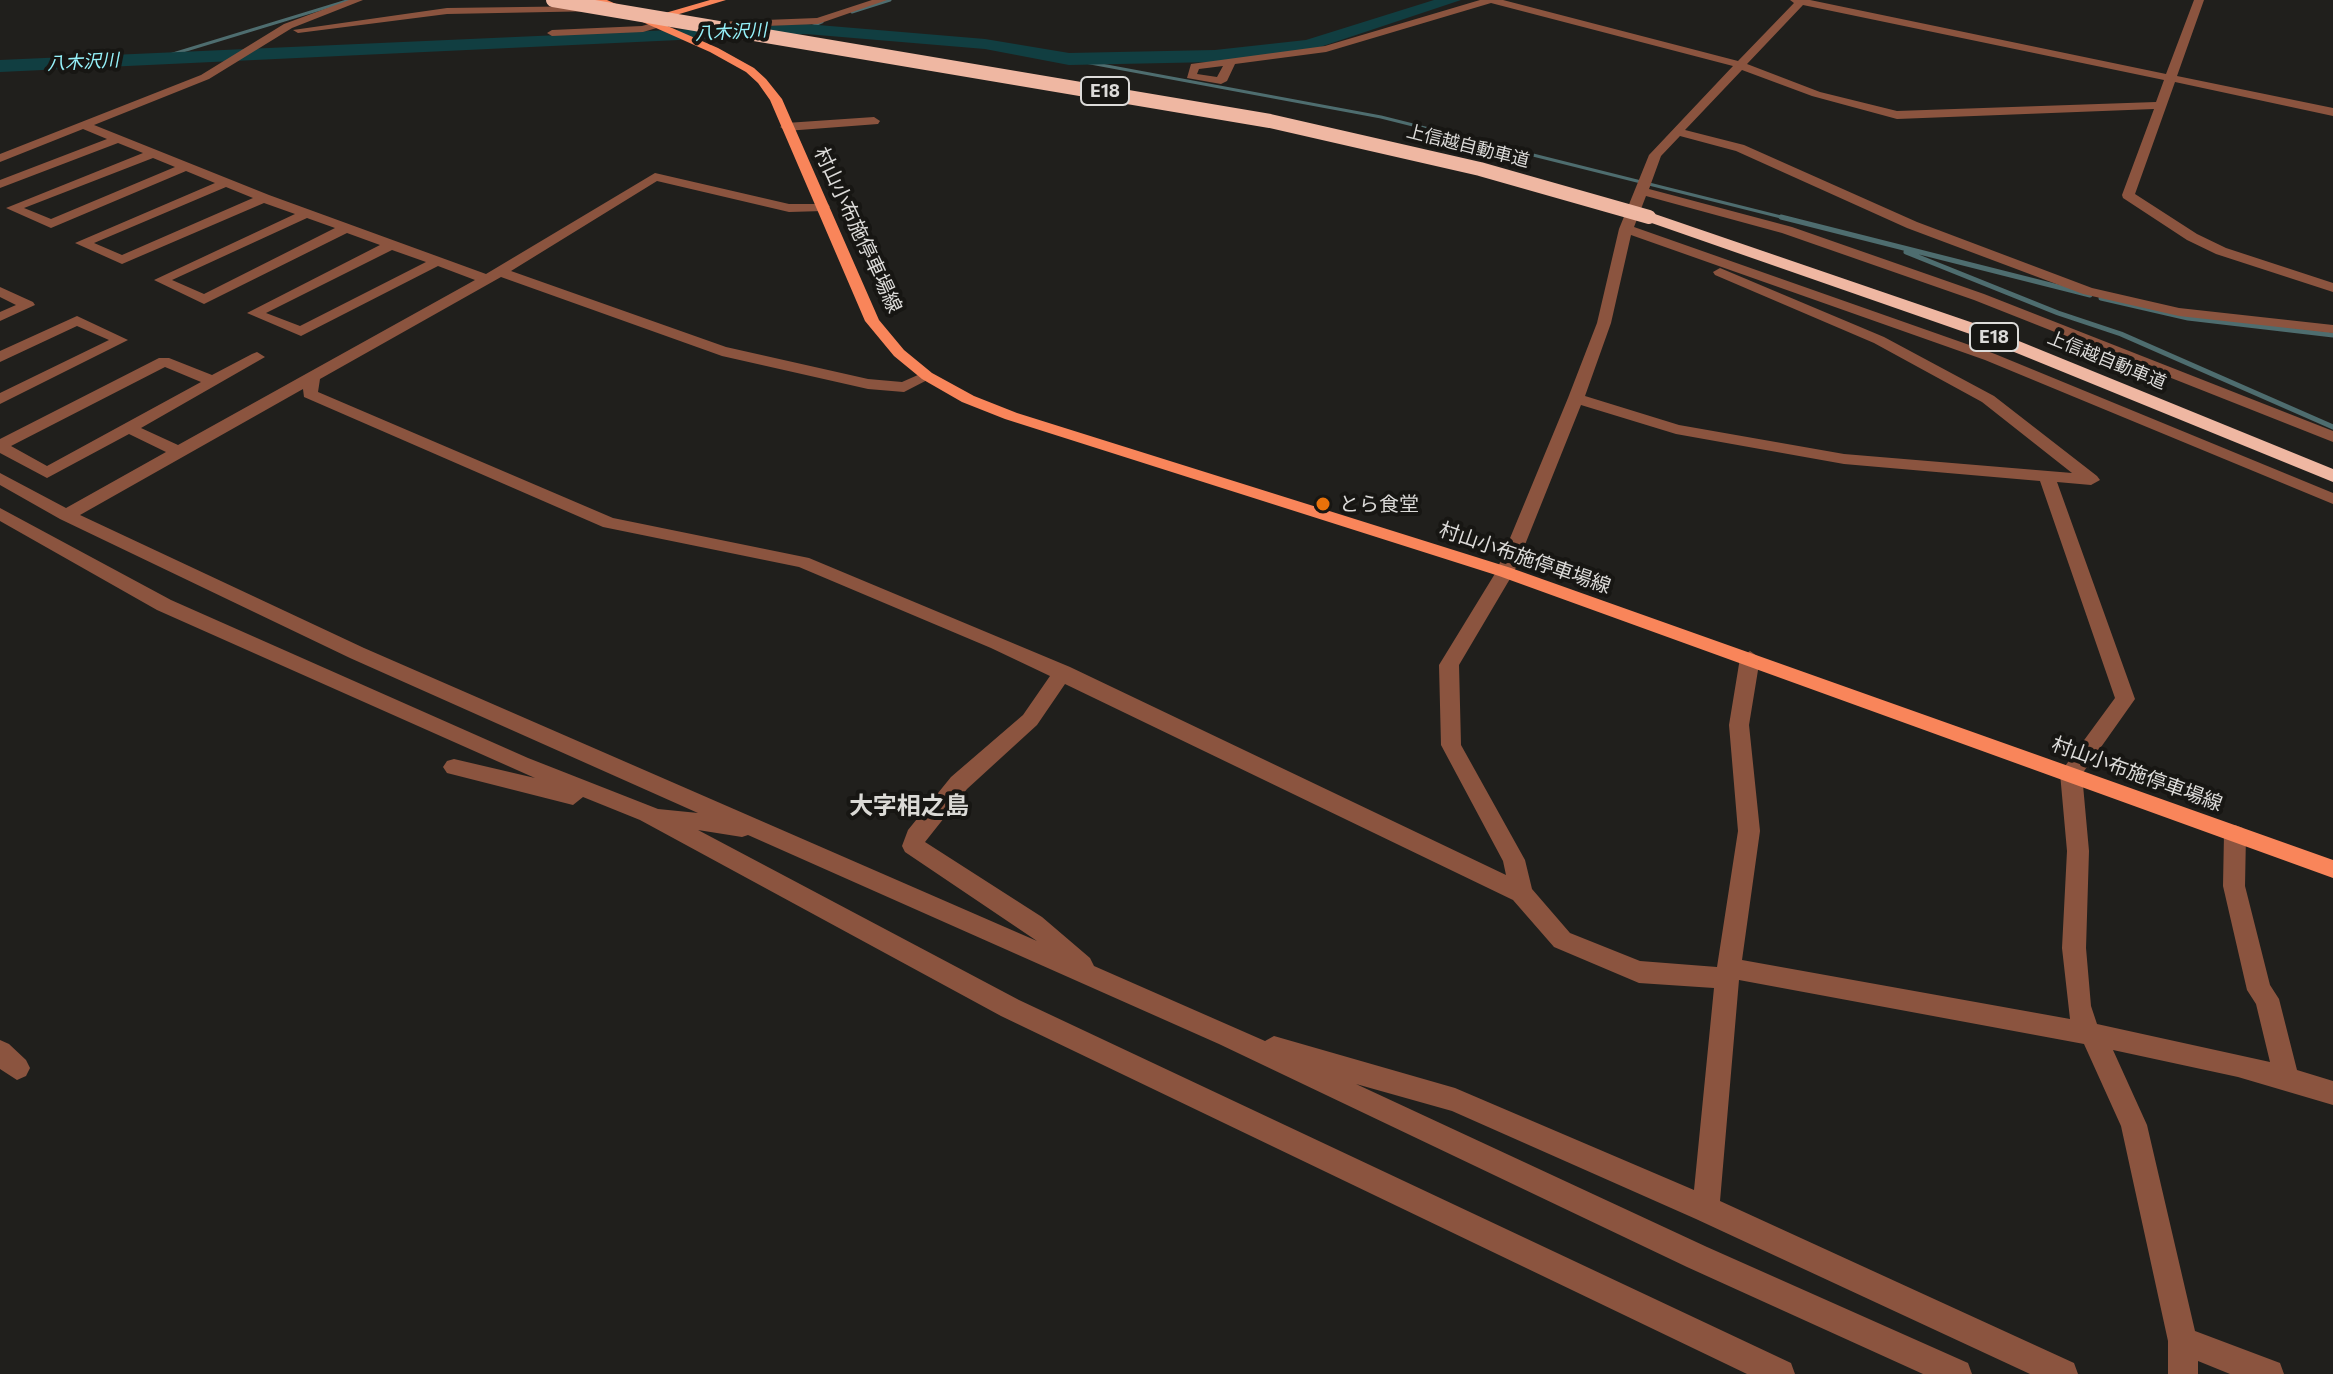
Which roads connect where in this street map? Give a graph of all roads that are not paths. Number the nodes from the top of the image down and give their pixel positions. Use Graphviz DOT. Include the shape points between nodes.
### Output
graph roads {
  1 [pos="358,0"];
  2 [pos="522,0"];
  3 [pos="595,0"];
  4 [pos="721,0"];
  5 [pos="882,0"];
  6 [pos="1491,0"];
  7 [pos="1799,0"];
  8 [pos="2199,0"];
  9 [pos="552,5"];
  10 [pos="616,8"];
  11 [pos="658,25"];
  12 [pos="278,32"];
  13 [pos="552,33"];
  14 [pos="1230,63"];
  15 [pos="1738,64"];
  16 [pos="1198,78"];
  17 [pos="2170,78"];
  18 [pos="1189,89"];
  19 [pos="2161,105"];
  20 [pos="2333,112"];
  21 [pos="874,121"];
  22 [pos="83,125"];
  23 [pos="786,127"];
  24 [pos="1675,131"];
  25 [pos="115,140"];
  26 [pos="152,154"];
  27 [pos="2,155"];
  28 [pos="187,166"];
  29 [pos="226,183"];
  30 [pos="0,184"];
  31 [pos="1643,186"];
  32 [pos="264,198"];
  33 [pos="823,207"];
  34 [pos="1650,212"];
  35 [pos="307,213"];
  36 [pos="346,228"];
  37 [pos="1626,229"];
  38 [pos="1653,237"];
  39 [pos="393,244"];
  40 [pos="438,261"];
  41 [pos="493,276"];
  42 [pos="2333,288"];
  43 [pos="0,291"];
  44 [pos="0,317"];
  45 [pos="2333,329"];
  46 [pos="0,357"];
  47 [pos="257,357"];
  48 [pos="927,376"];
  49 [pos="313,377"];
  50 [pos="212,381"];
  51 [pos="1576,398"];
  52 [pos="0,399"];
  53 [pos="127,427"];
  54 [pos="2333,437"];
  55 [pos="0,446"];
  56 [pos="177,451"];
  57 [pos="2333,461"];
  58 [pos="2333,476"];
  59 [pos="2047,477"];
  60 [pos="0,478"];
  61 [pos="2333,499"];
  62 [pos="0,514"];
  63 [pos="66,515"];
  64 [pos="1505,572"];
  65 [pos="1750,658"];
  66 [pos="1063,672"];
  67 [pos="454,767"];
  68 [pos="2071,773"];
  69 [pos="648,814"];
  70 [pos="770,832"];
  71 [pos="2235,834"];
  72 [pos="2333,869"];
  73 [pos="1521,893"];
  74 [pos="1728,973"];
  75 [pos="1100,981"];
  76 [pos="2090,1034"];
  77 [pos="1228,1036"];
  78 [pos="2287,1080"];
  79 [pos="2333,1093"];
  80 [pos="1706,1209"];
  81 [pos="2183,1341"];
  82 [pos="1780,1374"];
  83 [pos="1957,1374"];
  84 [pos="2063,1374"];
  85 [pos="2183,1374"];
  86 [pos="2269,1374"];
  1 -- 12 [label="street"];
  2 -- 9 [label="street"];
  3 -- 10 [label="main road, 村山小布施停車場線"];
  3 -- 34 [label="highway, 上信越自動車道 / E18" via="1274,113 1485,161"];
  4 -- 11 [label="main road"];
  5 -- 11 [label="street" via="818,21"];
  6 -- 14 [label="street" via="1343,45"];
  6 -- 15 [label="street"];
  7 -- 15 [label="street"];
  7 -- 17 [label="street"];
  8 -- 17 [label="street"];
  9 -- 10 [label="street"];
  9 -- 12 [label="street" via="447,11"];
  9 -- 34 [label="highway, 上信越自動車道 / E18, bridge" via="1243,115"];
  10 -- 11 [label="main road, 村山小布施停車場線"];
  11 -- 13 [label="street"];
  11 -- 23 [label="main road, 村山小布施停車場線" via="750,70 776,99"];
  12 -- 22 [label="street" via="166,94"];
  14 -- 16 [label="street" via="1221,81"];
  14 -- 16 [label="street" via="1195,66 1191,76"];
  15 -- 19 [label="street" via="1816,94 1897,115"];
  15 -- 24 [label="street"];
  16 -- 18 [label="street"];
  17 -- 19 [label="street"];
  17 -- 20 [label="street"];
  19 -- 42 [label="street" via="2128,195 2221,251"];
  21 -- 23 [label="street"];
  22 -- 25 [label="street"];
  22 -- 27 [label="street"];
  23 -- 33 [label="main road, 村山小布施停車場線"];
  24 -- 31 [label="street" via="1655,155"];
  24 -- 45 [label="street" via="1740,148 1912,225 2088,291 2179,312"];
  25 -- 26 [label="street"];
  25 -- 30 [label="street"];
  26 -- 28 [label="street"];
  26 -- 28 [label="street" via="13,208 51,224"];
  28 -- 29 [label="street"];
  29 -- 32 [label="street"];
  29 -- 32 [label="street" via="82,243 122,260"];
  31 -- 37 [label="street"];
  31 -- 54 [label="street" via="1938,282"];
  32 -- 35 [label="street"];
  33 -- 41 [label="street" via="789,208 655,177"];
  33 -- 48 [label="main road, 村山小布施停車場線" via="872,321"];
  34 -- 57 [label="highway, 上信越自動車道 / E18" via="1979,318"];
  34 -- 58 [label="highway, 上信越自動車道 / E18" via="1976,330"];
  35 -- 36 [label="street"];
  35 -- 36 [label="street" via="161,280 204,300"];
  36 -- 39 [label="street"];
  37 -- 38 [label="street"];
  37 -- 51 [label="street" via="1604,323"];
  38 -- 59 [label="street" via="1879,340 1988,399 2091,480"];
  38 -- 61 [label="street" via="1990,357"];
  39 -- 40 [label="street"];
  39 -- 40 [label="street" via="254,313 301,332"];
  40 -- 41 [label="street"];
  41 -- 48 [label="street" via="722,351 868,384 904,387"];
  41 -- 49 [label="street"];
  43 -- 44 [label="street" via="28,305"];
  46 -- 52 [label="street" via="77,320 121,340"];
  47 -- 50 [label="street"];
  48 -- 64 [label="main road, 村山小布施停車場線" via="1011,416"];
  49 -- 56 [label="street"];
  49 -- 66 [label="street" via="310,394 609,523 803,562"];
  50 -- 53 [label="street"];
  50 -- 55 [label="street" via="164,361"];
  51 -- 59 [label="street" via="1676,429 1844,459"];
  51 -- 64 [label="street"];
  53 -- 55 [label="street" via="47,473"];
  53 -- 56 [label="street"];
  56 -- 63 [label="street"];
  59 -- 68 [label="street" via="2125,699"];
  60 -- 63 [label="street"];
  62 -- 69 [label="street" via="164,605 521,764"];
  63 -- 70 [label="street" via="357,653"];
  64 -- 65 [label="main road, 村山小布施停車場線"];
  64 -- 73 [label="street" via="1449,665 1451,745 1514,860"];
  65 -- 68 [label="main road, 村山小布施停車場線"];
  65 -- 74 [label="street" via="1739,725 1749,831"];
  66 -- 73 [label="street"];
  66 -- 75 [label="street" via="1030,720 959,783 913,846 1034,924"];
  67 -- 69 [label="street"];
  68 -- 71 [label="main road, 村山小布施停車場線"];
  68 -- 76 [label="street" via="2078,851 2074,948 2079,1006"];
  69 -- 70 [label="street"];
  69 -- 82 [label="street" via="1010,1008"];
  70 -- 75 [label="street"];
  71 -- 72 [label="main road, 村山小布施停車場線"];
  71 -- 78 [label="street" via="2234,886"];
  73 -- 74 [label="street" via="1562,940 1626,967 1639,972"];
  74 -- 76 [label="street"];
  74 -- 80 [label="street"];
  75 -- 77 [label="street"];
  76 -- 78 [label="street"];
  76 -- 81 [label="street" via="2134,1125"];
  77 -- 80 [label="street" via="1455,1100"];
  77 -- 83 [label="street"];
  78 -- 79 [label="street"];
  80 -- 84 [label="street"];
  81 -- 85 [label="street"];
  81 -- 86 [label="street"];
}
